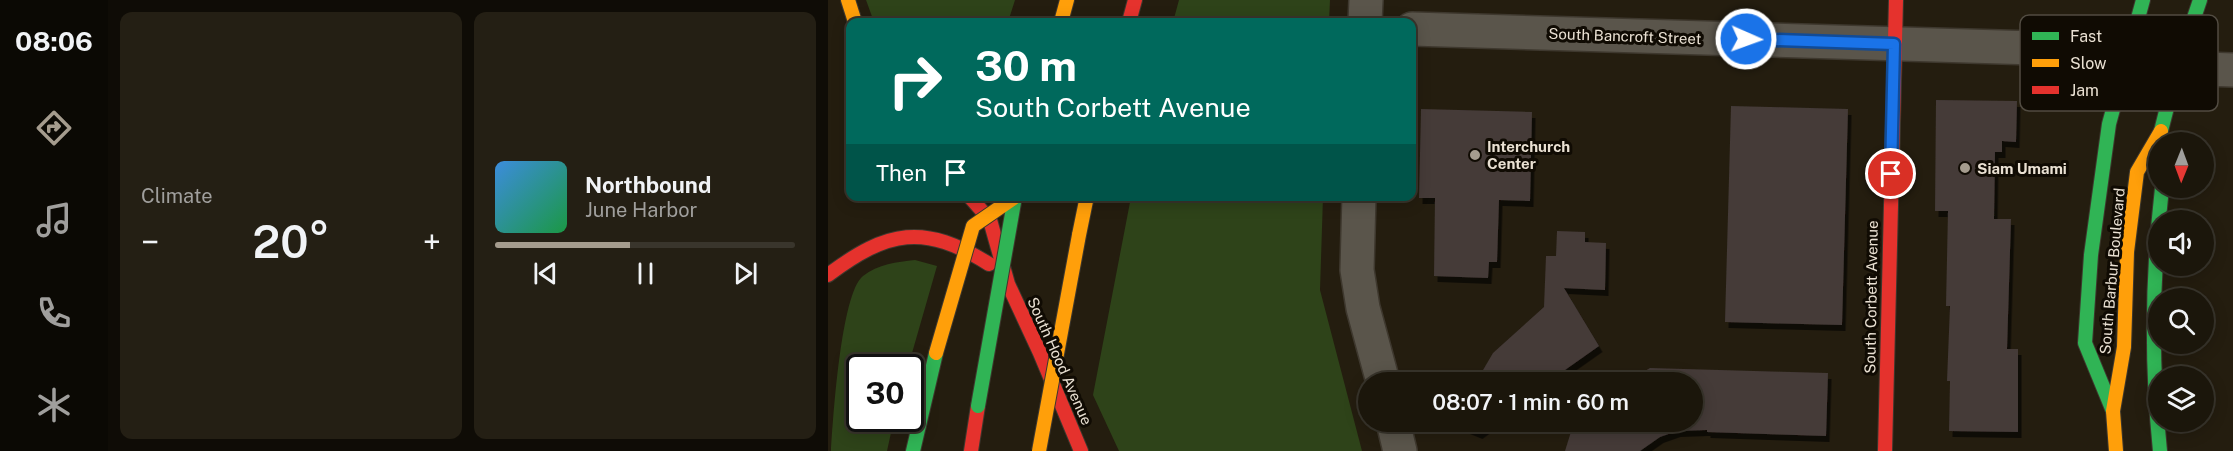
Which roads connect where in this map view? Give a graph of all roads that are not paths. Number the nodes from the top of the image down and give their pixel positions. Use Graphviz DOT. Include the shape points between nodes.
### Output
graph roads {
  1 [pos="848,0"];
  2 [pos="1067,0"];
  3 [pos="1136,0"];
  4 [pos="1366,0"];
  5 [pos="1896,0"];
  6 [pos="2143,0"];
  7 [pos="2200,0"];
  8 [pos="2139,15"];
  9 [pos="2195,15"];
  10 [pos="854,18"];
  11 [pos="1062,18"];
  12 [pos="1130,18"];
  13 [pos="1365,18"];
  14 [pos="1416,29"];
  15 [pos="1894,44"];
  16 [pos="2020,48"];
  17 [pos="2218,69"];
  18 [pos="2233,70"];
  19 [pos="2112,111"];
  20 [pos="2167,111"];
  21 [pos="2161,132"];
  22 [pos="2148,157"];
  23 [pos="2161,198"];
  24 [pos="973,201"];
  25 [pos="1009,201"];
  26 [pos="1014,201"];
  27 [pos="1086,201"];
  28 [pos="1359,201"];
  29 [pos="828,275"];
  30 [pos="1008,284"];
  31 [pos="1380,372"];
  32 [pos="2112,411"];
  33 [pos="1396,432"];
  34 [pos="913,451"];
  35 [pos="971,451"];
  36 [pos="1039,451"];
  37 [pos="1081,451"];
  38 [pos="1401,451"];
  39 [pos="1885,451"];
  40 [pos="2116,451"];
  41 [pos="2160,451"];
  1 -- 10 [label="main road"];
  2 -- 11 [label="main road"];
  3 -- 12 [label="main road"];
  4 -- 13 [label="street"];
  5 -- 15 [label="main road, South Corbett Avenue"];
  6 -- 8 [label="main road, South Barbur Boulevard"];
  7 -- 9 [label="main road, South Barbur Boulevard"];
  14 -- 15 [label="street, South Bancroft Street"];
  15 -- 16 [label="street, South Bancroft Street"];
  15 -- 39 [label="main road, South Corbett Avenue"];
  17 -- 18 [label="street"];
  19 -- 32 [label="main road, South Barbur Boulevard" via="2099,187 2085,343"];
  20 -- 21 [label="main road, South Barbur Boulevard"];
  22 -- 32 [label="main road, South Barbur Boulevard" via="2138,172 2127,252 2124,347"];
  23 -- 41 [label="main road" via="2153,282 2152,361"];
  24 -- 30 [label="main road" via="990,220"];
  25 -- 34 [label="main road, bridge" via="973,226 936,353"];
  26 -- 35 [label="main road, bridge"];
  27 -- 36 [label="main road, bridge"];
  28 -- 31 [label="street" via="1357,270"];
  29 -- 30 [label="main road" via="872,245 927,236 972,251"];
  30 -- 37 [label="main road, South Hood Avenue"];
  32 -- 40 [label="main road, South Barbur Boulevard"];
  33 -- 38 [label="street"];
}
